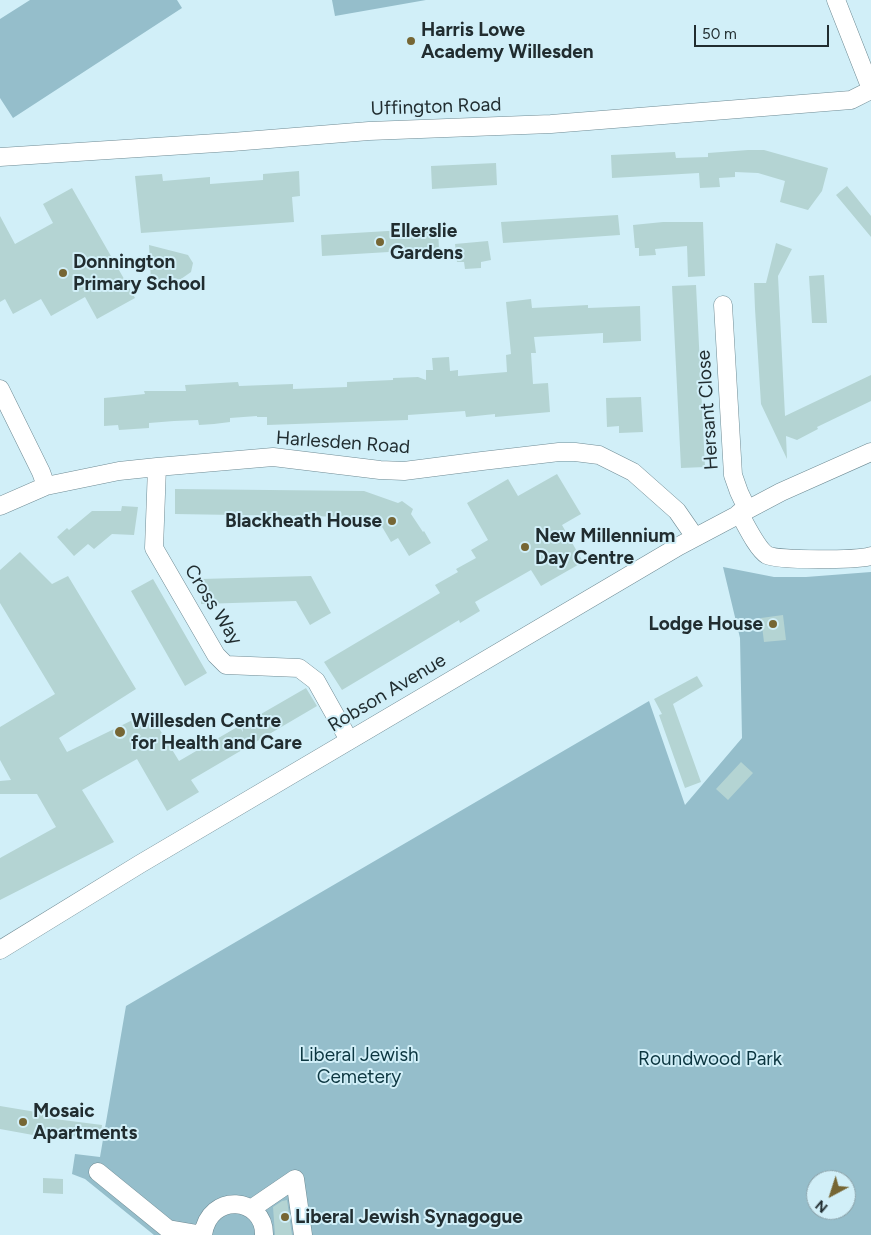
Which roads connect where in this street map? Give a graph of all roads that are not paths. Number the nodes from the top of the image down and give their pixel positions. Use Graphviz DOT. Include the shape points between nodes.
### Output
graph roads {
  1 [pos="836,0"];
  2 [pos="871,90"];
  3 [pos="0,157"];
  4 [pos="723,305"];
  5 [pos="0,389"];
  6 [pos="871,452"];
  7 [pos="157,466"];
  8 [pos="46,486"];
  9 [pos="0,506"];
  10 [pos="743,511"];
  11 [pos="695,537"];
  12 [pos="871,556"];
  13 [pos="349,740"];
  14 [pos="0,950"];
  15 [pos="98,1172"];
  16 [pos="251,1209"];
  17 [pos="184,1233"];
  18 [pos="203,1235"];
  19 [pos="264,1235"];
  20 [pos="303,1235"];
  1 -- 2 [label="street"];
  2 -- 3 [label="street, Uffington Road" via="851,100 669,115 550,124 369,131"];
  4 -- 10 [label="street, Hersant Close" via="733,475"];
  5 -- 8 [label="street"];
  6 -- 10 [label="street"];
  7 -- 8 [label="street, Harlesden Road"];
  7 -- 11 [label="street, Harlesden Road" via="273,457 404,471 559,452 599,455 633,472 676,511"];
  7 -- 13 [label="street, Cross Way" via="154,548 216,655 226,665 299,668 316,681"];
  8 -- 9 [label="street, Harlesden Road"];
  10 -- 11 [label="street"];
  10 -- 12 [label="street" via="765,554 800,559"];
  11 -- 13 [label="street, Robson Avenue"];
  13 -- 14 [label="street, Robson Avenue"];
  15 -- 17 [label="street" via="168,1229"];
  16 -- 18 [label="street" via="237,1204 217,1208 205,1224"];
  16 -- 19 [label="street" via="261,1221"];
  16 -- 20 [label="street" via="295,1179"];
  17 -- 18 [label="street"];
}
